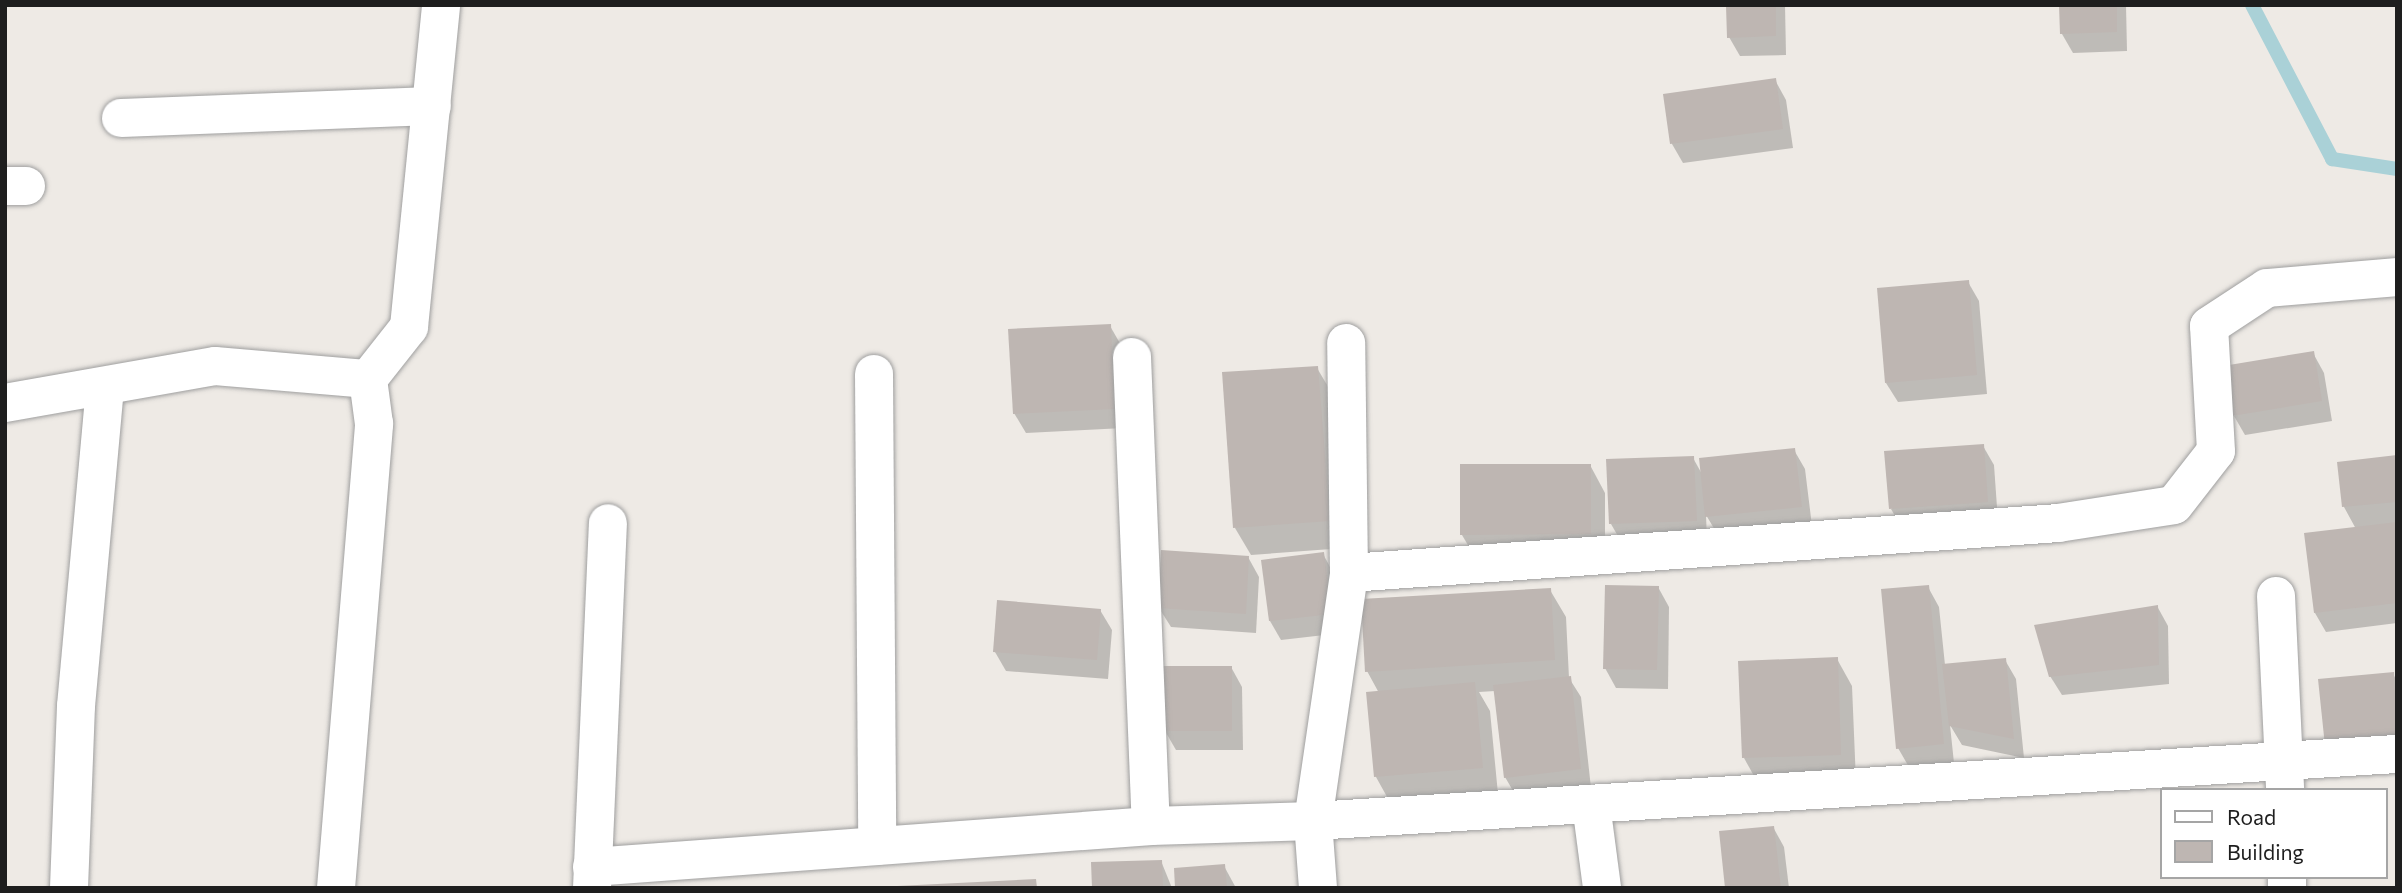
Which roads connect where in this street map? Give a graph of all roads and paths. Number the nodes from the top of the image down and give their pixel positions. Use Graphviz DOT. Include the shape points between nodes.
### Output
graph roads {
  1 [pos="441,5"];
  2 [pos="432,106"];
  3 [pos="121,118"];
  4 [pos="2397,277"];
  5 [pos="1346,343"];
  6 [pos="1132,357"];
  7 [pos="874,374"];
  8 [pos="368,379"];
  9 [pos="105,387"];
  10 [pos="5,403"];
  11 [pos="608,523"];
  12 [pos="1349,573"];
  13 [pos="2276,596"];
  14 [pos="2397,754"];
  15 [pos="2284,774"];
  16 [pos="1591,804"];
  17 [pos="1313,821"];
  18 [pos="1151,826"];
  19 [pos="877,846"];
  20 [pos="592,877"];
  21 [pos="69,888"];
  22 [pos="336,888"];
  23 [pos="1318,888"];
  24 [pos="1602,888"];
  1 -- 2 [label="street"];
  2 -- 3 [label="street"];
  2 -- 8 [label="street" via="409,327"];
  4 -- 12 [label="street" via="2267,288 2210,326 2216,451 2174,505 2057,523"];
  5 -- 12 [label="street"];
  6 -- 18 [label="street"];
  7 -- 19 [label="street"];
  8 -- 9 [label="street" via="215,366"];
  8 -- 22 [label="street" via="374,424"];
  9 -- 10 [label="street"];
  9 -- 21 [label="street" via="76,706"];
  11 -- 20 [label="street"];
  12 -- 17 [label="street"];
  13 -- 15 [label="street"];
  14 -- 15 [label="street"];
  15 -- 16 [label="street"];
  16 -- 17 [label="street"];
  16 -- 24 [label="street"];
  17 -- 18 [label="street"];
  17 -- 23 [label="street"];
  18 -- 19 [label="street"];
  19 -- 20 [label="street"];
}
